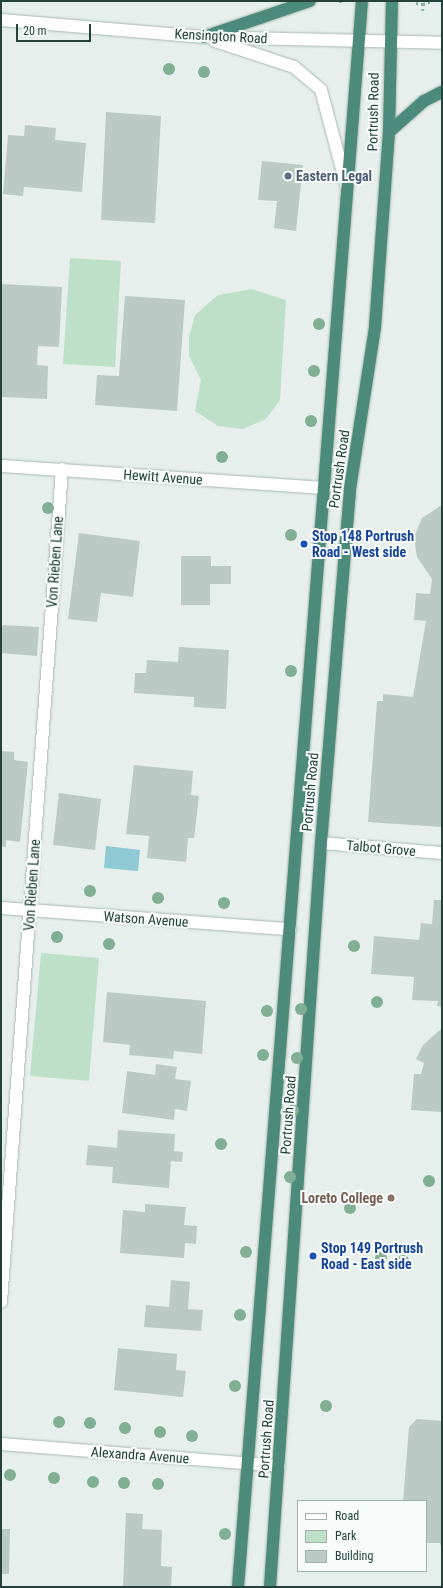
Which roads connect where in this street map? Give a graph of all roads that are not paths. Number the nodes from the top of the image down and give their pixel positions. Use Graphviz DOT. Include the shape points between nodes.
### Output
graph roads {
  1 [pos="310,1"];
  2 [pos="362,1"];
  3 [pos="392,1"];
  4 [pos="1,20"];
  5 [pos="204,37"];
  6 [pos="360,40"];
  7 [pos="389,41"];
  8 [pos="442,43"];
  9 [pos="442,92"];
  10 [pos="389,132"];
  11 [pos="349,195"];
  12 [pos="1,466"];
  13 [pos="62,469"];
  14 [pos="325,488"];
  15 [pos="321,843"];
  16 [pos="442,853"];
  17 [pos="1,908"];
  18 [pos="30,910"];
  19 [pos="290,929"];
  20 [pos="1,1302"];
  21 [pos="1,1444"];
  22 [pos="245,1463"];
  23 [pos="279,1466"];
  24 [pos="238,1587"];
  25 [pos="270,1587"];
  1 -- 5 [label="highway"];
  2 -- 6 [label="highway, Portrush Road"];
  3 -- 7 [label="highway, Portrush Road"];
  4 -- 5 [label="street, Kensington Road"];
  5 -- 6 [label="street, Kensington Road"];
  5 -- 11 [label="street" via="294,67 321,90"];
  6 -- 7 [label="street, Kensington Road"];
  6 -- 11 [label="highway, Portrush Road"];
  7 -- 8 [label="street, Kensington Road"];
  7 -- 10 [label="highway, Portrush Road"];
  9 -- 10 [label="highway" via="424,101"];
  10 -- 15 [label="highway, Portrush Road" via="376,327 350,490"];
  11 -- 14 [label="highway, Portrush Road"];
  12 -- 13 [label="street, Hewitt Avenue"];
  13 -- 14 [label="street, Hewitt Avenue"];
  13 -- 18 [label="street, Von Rieben Lane"];
  14 -- 19 [label="highway, Portrush Road"];
  15 -- 16 [label="street, Talbot Grove"];
  15 -- 23 [label="highway, Portrush Road"];
  17 -- 18 [label="street, Watson Avenue"];
  18 -- 19 [label="street, Watson Avenue"];
  18 -- 20 [label="street, Von Rieben Lane"];
  19 -- 22 [label="highway, Portrush Road"];
  21 -- 22 [label="street, Alexandra Avenue"];
  22 -- 23 [label="street, Alexandra Avenue"];
  22 -- 24 [label="highway, Portrush Road"];
  23 -- 25 [label="highway, Portrush Road"];
}
